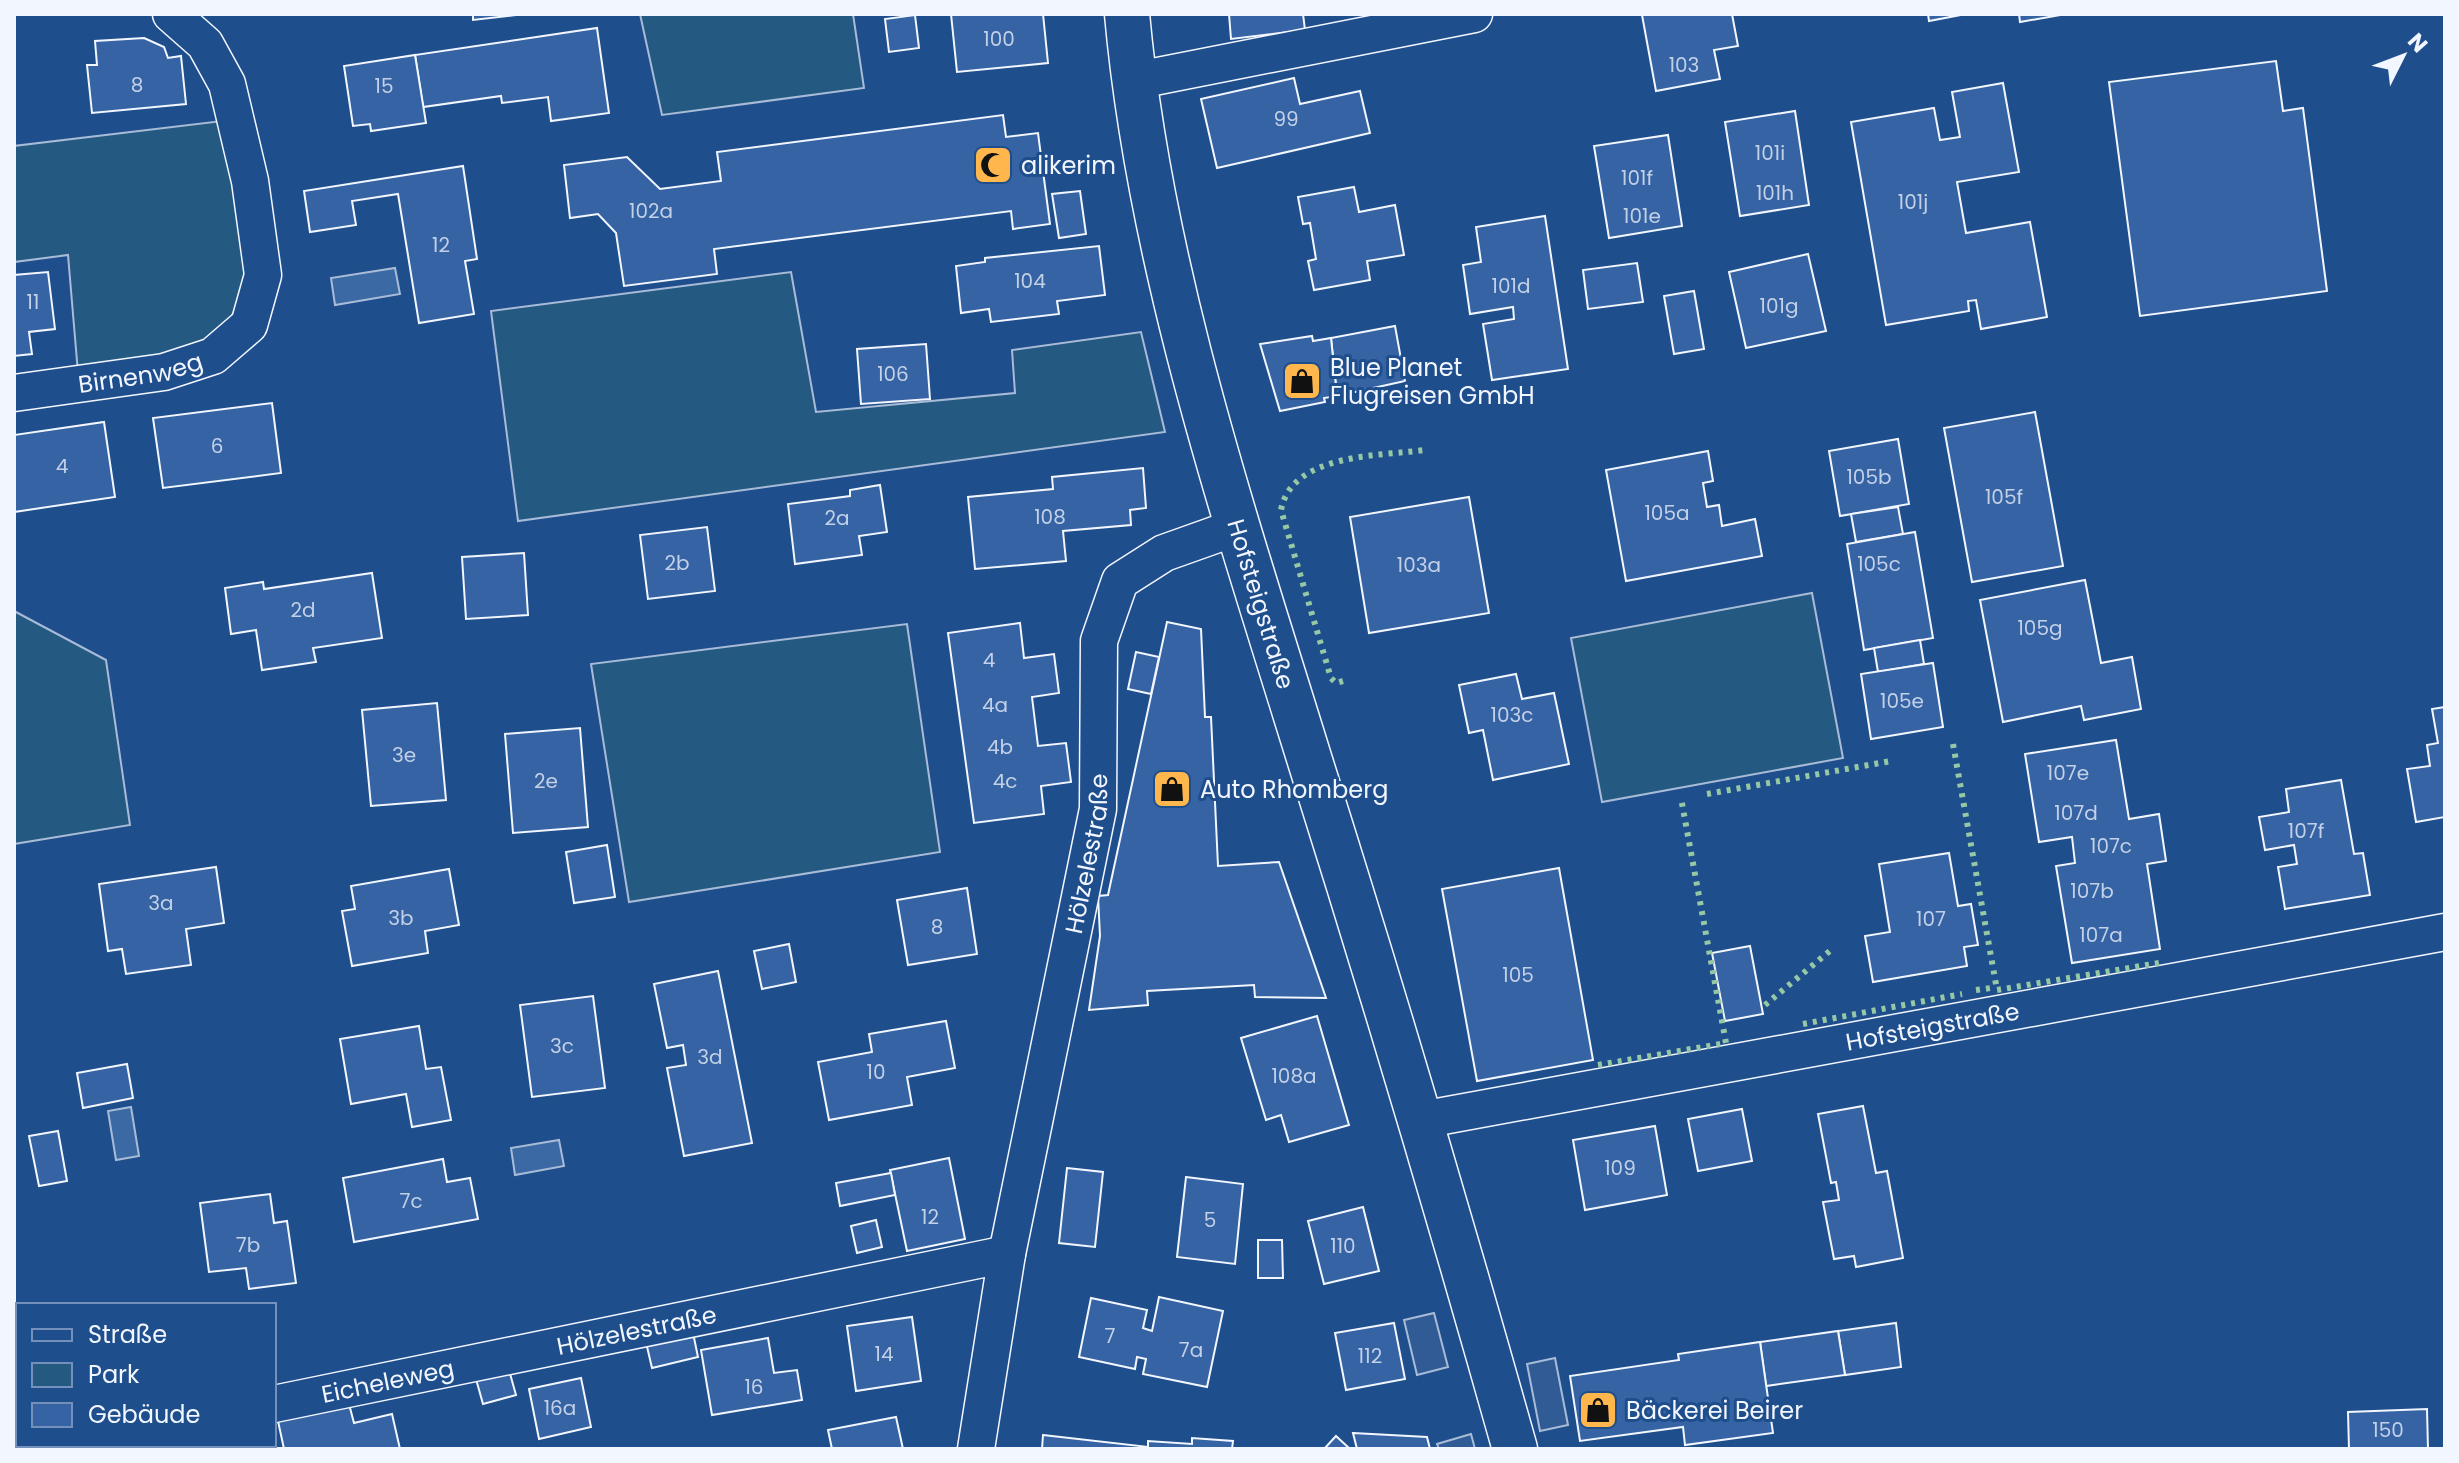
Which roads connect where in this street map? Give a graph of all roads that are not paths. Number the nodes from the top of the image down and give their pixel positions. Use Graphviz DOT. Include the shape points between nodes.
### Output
graph roads {
  1 [pos="171,14"];
  2 [pos="1127,14"];
  3 [pos="1474,14"];
  4 [pos="1133,81"];
  5 [pos="14,393"];
  6 [pos="1240,526"];
  7 [pos="2445,932"];
  8 [pos="1421,1120"];
  9 [pos="1007,1254"];
  10 [pos="500,1359"];
  11 [pos="276,1404"];
  12 [pos="976,1449"];
  13 [pos="1515,1449"];
  1 -- 5 [label="street, Birnenweg" via="205,44 227,84 250,181 263,275 249,325 213,356 164,372"];
  2 -- 4 [label="main road, Hofsteigstraße"];
  3 -- 4 [label="street"];
  4 -- 6 [label="main road, Hofsteigstraße" via="1167,257"];
  6 -- 8 [label="main road, Hofsteigstraße"];
  6 -- 9 [label="street, Hölzelestraße" via="1164,553 1120,581 1099,641 1098,809"];
  7 -- 8 [label="street, Hofsteigstraße"];
  8 -- 13 [label="main road, Hofsteigstraße"];
  9 -- 10 [label="street, Hölzelestraße"];
  9 -- 12 [label="street, Hölzelestraße"];
  10 -- 11 [label="street, Eicheleweg"];
}
